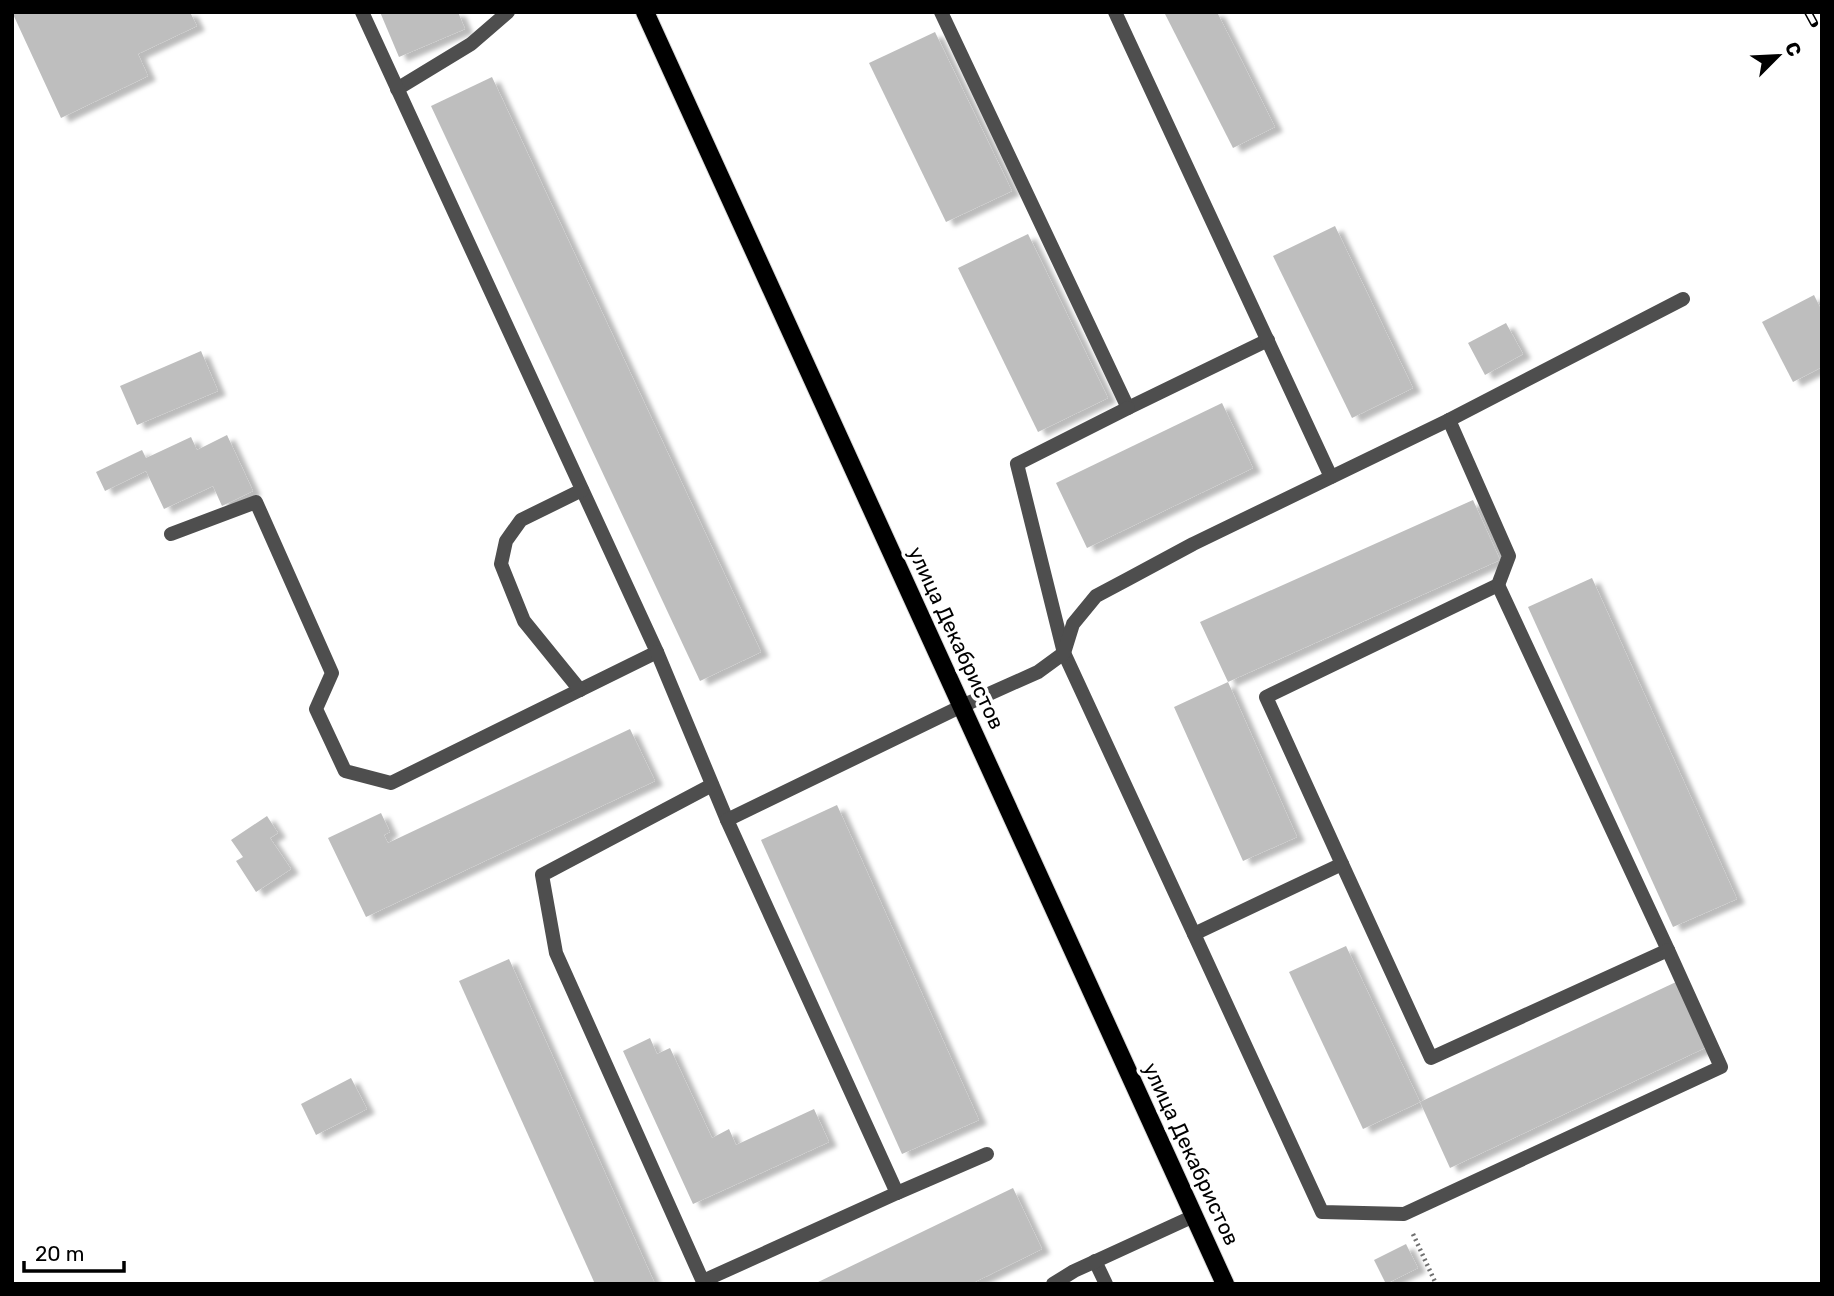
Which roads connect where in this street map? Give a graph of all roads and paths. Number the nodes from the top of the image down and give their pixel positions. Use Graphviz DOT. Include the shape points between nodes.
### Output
graph roads {
  1 [pos="362,12"];
  2 [pos="508,12"];
  3 [pos="645,12"];
  4 [pos="941,12"];
  5 [pos="1115,12"];
  6 [pos="397,89"];
  7 [pos="1683,299"];
  8 [pos="1268,340"];
  9 [pos="1128,408"];
  10 [pos="1449,420"];
  11 [pos="1331,477"];
  12 [pos="582,490"];
  13 [pos="171,534"];
  14 [pos="1499,585"];
  15 [pos="657,652"];
  16 [pos="1064,653"];
  17 [pos="580,690"];
  18 [pos="962,706"];
  19 [pos="712,785"];
  20 [pos="727,820"];
  21 [pos="1342,864"];
  22 [pos="1194,934"];
  23 [pos="1668,950"];
  24 [pos="987,1154"];
  25 [pos="897,1193"];
  26 [pos="1194,1216"];
  27 [pos="1095,1261"];
  28 [pos="704,1283"];
  29 [pos="1053,1284"];
  30 [pos="1106,1284"];
  31 [pos="1225,1284"];
  1 -- 6 [label="lane"];
  2 -- 6 [label="lane" via="471,44"];
  3 -- 18 [label="main road, улица Декабристов"];
  4 -- 9 [label="lane"];
  5 -- 8 [label="lane"];
  6 -- 12 [label="lane"];
  7 -- 10 [label="lane"];
  8 -- 9 [label="lane"];
  8 -- 11 [label="lane"];
  9 -- 16 [label="lane" via="1017,464"];
  10 -- 11 [label="lane"];
  10 -- 14 [label="lane" via="1509,556"];
  11 -- 16 [label="lane" via="1096,596 1073,624"];
  12 -- 15 [label="lane"];
  12 -- 17 [label="lane" via="521,520 506,541 501,564 524,621"];
  13 -- 17 [label="lane" via="256,502 332,673 316,709 345,771 391,783"];
  14 -- 21 [label="lane" via="1266,697"];
  14 -- 23 [label="lane"];
  15 -- 17 [label="lane"];
  15 -- 19 [label="lane"];
  16 -- 18 [label="lane" via="1038,672"];
  16 -- 22 [label="lane"];
  18 -- 20 [label="lane"];
  18 -- 26 [label="main road, улица Декабристов"];
  19 -- 20 [label="lane"];
  19 -- 28 [label="lane" via="542,875 556,953"];
  20 -- 25 [label="lane"];
  21 -- 22 [label="lane"];
  21 -- 23 [label="lane" via="1431,1058"];
  22 -- 23 [label="lane" via="1322,1212 1404,1214 1721,1067"];
  24 -- 25 [label="lane"];
  25 -- 28 [label="lane"];
  26 -- 27 [label="lane"];
  26 -- 31 [label="main road, улица Декабристов"];
  27 -- 29 [label="lane"];
  27 -- 30 [label="lane"];
}
